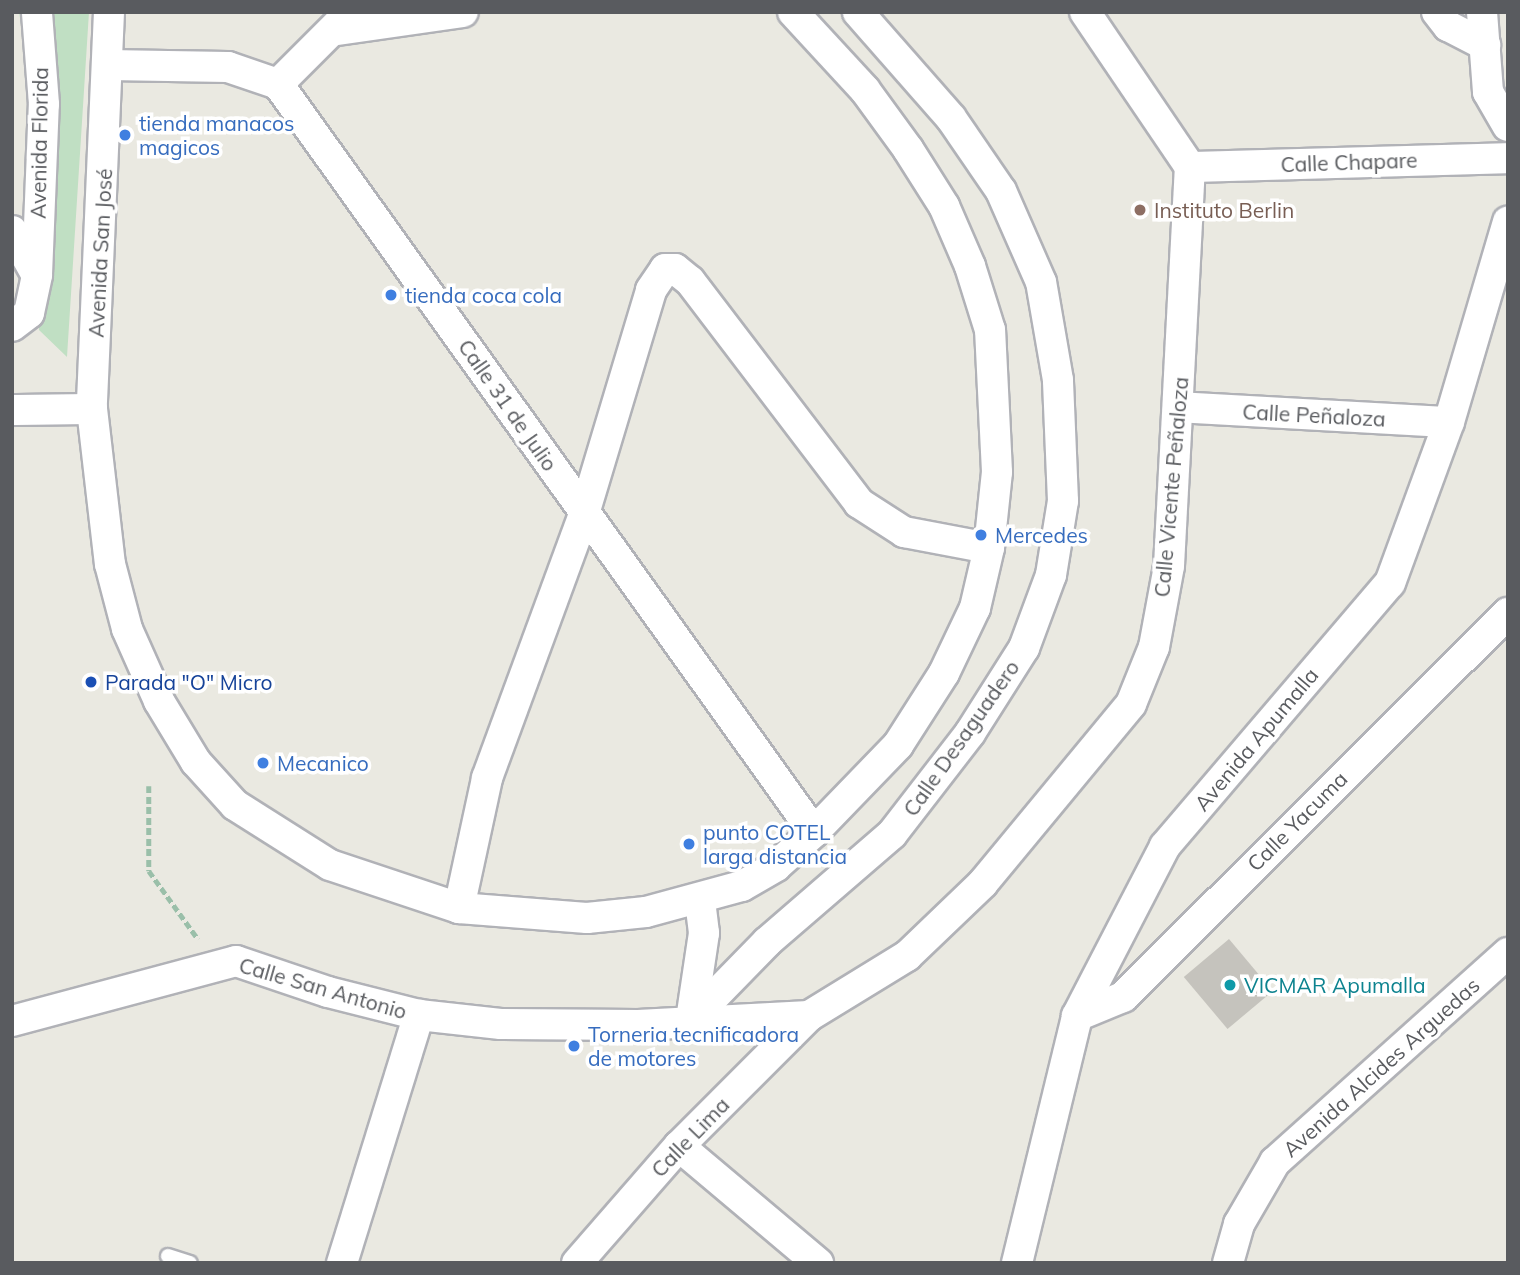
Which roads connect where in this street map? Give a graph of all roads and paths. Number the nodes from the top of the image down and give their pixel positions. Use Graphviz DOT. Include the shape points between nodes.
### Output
graph roads {
  1 [pos="37,12"];
  2 [pos="109,12"];
  3 [pos="463,12"];
  4 [pos="793,12"];
  5 [pos="858,12"];
  6 [pos="1085,12"];
  7 [pos="1437,12"];
  8 [pos="1482,12"];
  9 [pos="343,21"];
  10 [pos="1485,46"];
  11 [pos="108,65"];
  12 [pos="278,84"];
  13 [pos="1508,127"];
  14 [pos="1508,158"];
  15 [pos="1190,167"];
  16 [pos="1508,221"];
  17 [pos="12,232"];
  18 [pos="37,275"];
  19 [pos="12,326"];
  20 [pos="1178,407"];
  21 [pos="92,409"];
  22 [pos="12,410"];
  23 [pos="1449,422"];
  24 [pos="584,514"];
  25 [pos="989,548"];
  26 [pos="1508,613"];
  27 [pos="149,786"];
  28 [pos="814,832"];
  29 [pos="699,900"];
  30 [pos="459,908"];
  31 [pos="1508,953"];
  32 [pos="215,966"];
  33 [pos="419,1015"];
  34 [pos="809,1016"];
  35 [pos="1077,1016"];
  36 [pos="691,1020"];
  37 [pos="12,1021"];
  38 [pos="679,1146"];
  39 [pos="169,1256"];
  40 [pos="190,1263"];
  41 [pos="342,1263"];
  42 [pos="577,1263"];
  43 [pos="818,1263"];
  44 [pos="1017,1263"];
  45 [pos="1228,1263"];
  1 -- 18 [label="street, Avenida Florida" via="44,104"];
  2 -- 11 [label="street, Avenida San José"];
  3 -- 9 [label="street"];
  4 -- 25 [label="street" via="865,90 908,149 944,206 970,266 990,330 997,472"];
  5 -- 36 [label="street, Calle Desaguadero" via="965,139 1001,191 1041,282 1058,380 1062,474 1053,563 1024,648 970,733 892,834 767,942"];
  6 -- 15 [label="street"];
  7 -- 10 [label="street" via="1448,26"];
  8 -- 10 [label="street"];
  9 -- 12 [label="street"];
  10 -- 13 [label="street" via="1488,92"];
  11 -- 12 [label="street" via="228,67"];
  11 -- 21 [label="street, Avenida San José"];
  12 -- 24 [label="street, Calle 31 de Julio"];
  14 -- 15 [label="street, Calle Chapare"];
  15 -- 20 [label="street, Calle Vicente Peñaloza"];
  16 -- 23 [label="street, Avenida Apumalla"];
  17 -- 18 [label="street, Avenida Florida"];
  18 -- 19 [label="street, Avenida Florida" via="29,313"];
  20 -- 23 [label="street, Calle Peñaloza"];
  20 -- 34 [label="street, Calle Vicente Peñaloza" via="1169,566 1154,647 1131,704 983,883 907,956"];
  21 -- 22 [label="street"];
  21 -- 30 [label="street" via="110,564 127,629 159,701 196,762 235,806 277,836 330,865"];
  23 -- 35 [label="street, Avenida Apumalla" via="1390,583 1166,846"];
  24 -- 25 [label="street" via="651,290 665,269 675,269 691,281 859,503 904,532"];
  24 -- 28 [label="street, Calle 31 de Julio"];
  24 -- 30 [label="street" via="487,778"];
  25 -- 28 [label="street" via="975,608 944,673 898,745"];
  26 -- 35 [label="street, Calle Yacuma" via="1123,997"];
  27 -- 32 [label="path" via="149,871"];
  28 -- 29 [label="street" via="742,886"];
  29 -- 30 [label="street" via="587,918"];
  29 -- 36 [label="street" via="704,933"];
  31 -- 45 [label="street, Avenida Alcides Arguedas" via="1275,1162 1239,1224"];
  32 -- 33 [label="street, Calle San Antonio" via="236,961 328,992"];
  32 -- 37 [label="street, Calle San Antonio"];
  33 -- 36 [label="street, Calle San Antonio" via="501,1024"];
  33 -- 41 [label="street"];
  34 -- 36 [label="street, Calle San Antonio"];
  34 -- 38 [label="street, Calle Lima"];
  35 -- 44 [label="street, Avenida Apumalla"];
  38 -- 42 [label="street, Calle Lima"];
  38 -- 43 [label="street"];
  39 -- 40 [label="lane"];
}
